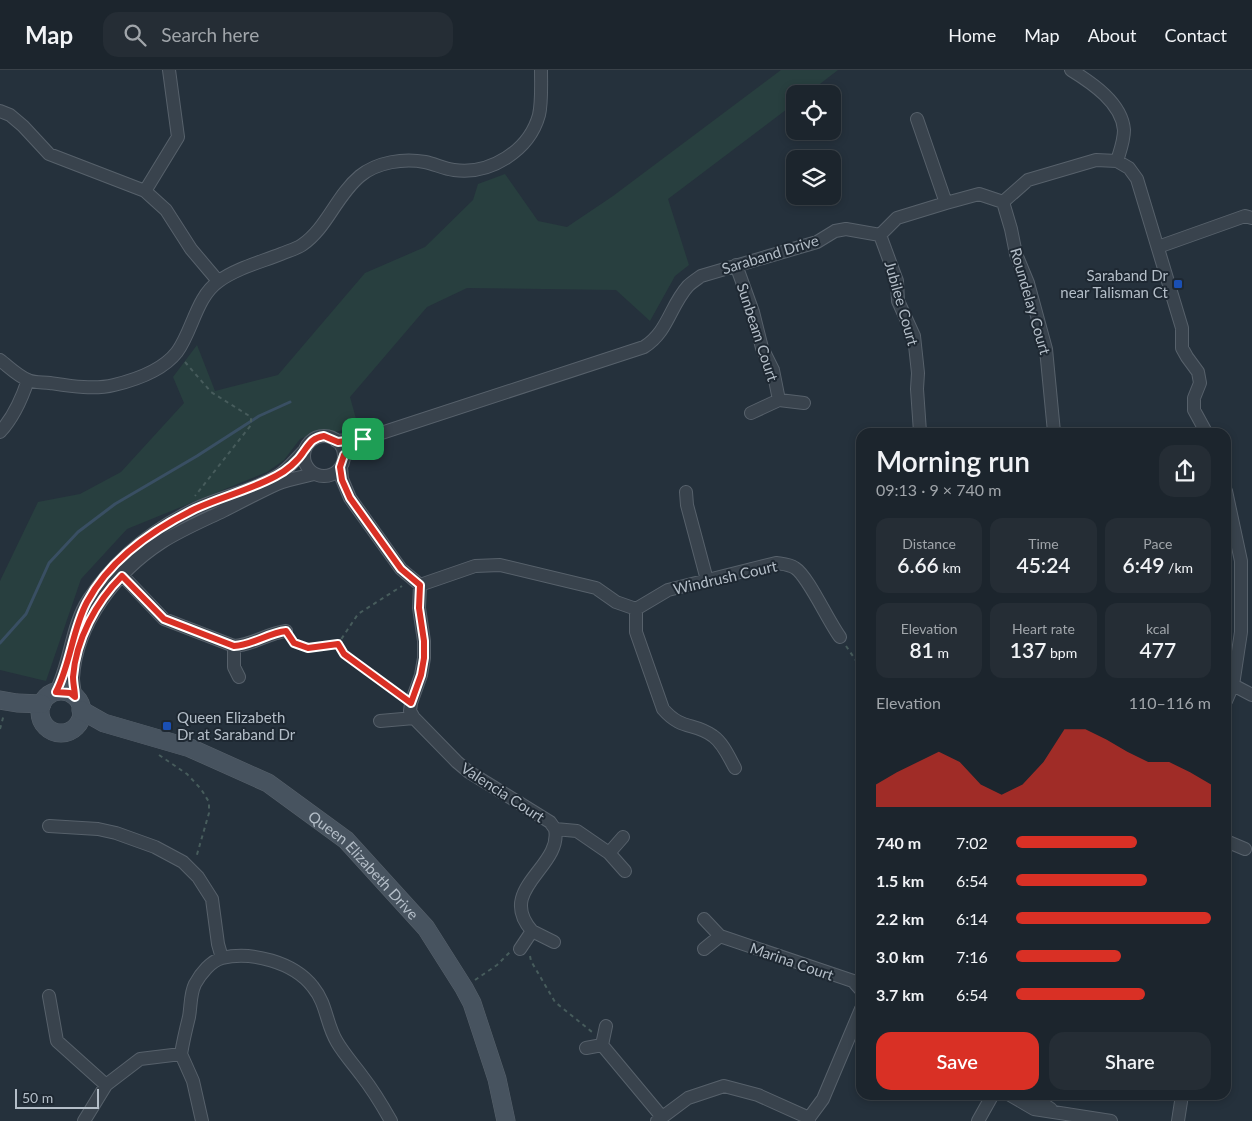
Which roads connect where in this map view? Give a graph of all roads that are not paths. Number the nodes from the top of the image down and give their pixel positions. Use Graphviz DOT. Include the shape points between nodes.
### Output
graph roads {
  1 [pos="169,70"];
  2 [pos="541,70"];
  3 [pos="1071,70"];
  4 [pos="0,111"];
  5 [pos="916,120"];
  6 [pos="1117,161"];
  7 [pos="145,191"];
  8 [pos="1003,202"];
  9 [pos="946,203"];
  10 [pos="1252,218"];
  11 [pos="880,235"];
  12 [pos="1158,247"];
  13 [pos="736,265"];
  14 [pos="218,282"];
  15 [pos="0,360"];
  16 [pos="28,380"];
  17 [pos="779,400"];
  18 [pos="804,403"];
  19 [pos="751,413"];
  20 [pos="920,428"];
  21 [pos="1054,428"];
  22 [pos="1204,428"];
  23 [pos="0,432"];
  24 [pos="363,439"];
  25 [pos="336,441"];
  26 [pos="304,451"];
  27 [pos="342,462"];
  28 [pos="317,475"];
  29 [pos="686,492"];
  30 [pos="350,498"];
  31 [pos="1231,514"];
  32 [pos="113,566"];
  33 [pos="122,576"];
  34 [pos="707,580"];
  35 [pos="416,582"];
  36 [pos="636,610"];
  37 [pos="286,631"];
  38 [pos="840,637"];
  39 [pos="234,646"];
  40 [pos="239,677"];
  41 [pos="1233,685"];
  42 [pos="1231,690"];
  43 [pos="56,692"];
  44 [pos="1252,696"];
  45 [pos="7,705"];
  46 [pos="78,710"];
  47 [pos="41,711"];
  48 [pos="414,718"];
  49 [pos="380,721"];
  50 [pos="735,768"];
  51 [pos="49,826"];
  52 [pos="555,829"];
  53 [pos="623,837"];
  54 [pos="1231,843"];
  55 [pos="1246,849"];
  56 [pos="609,853"];
  57 [pos="625,872"];
  58 [pos="704,918"];
  59 [pos="532,931"];
  60 [pos="720,936"];
  61 [pos="554,942"];
  62 [pos="522,946"];
  63 [pos="704,949"];
  64 [pos="222,958"];
  65 [pos="856,984"];
  66 [pos="48,996"];
  67 [pos="856,1020"];
  68 [pos="606,1026"];
  69 [pos="602,1045"];
  70 [pos="586,1048"];
  71 [pos="181,1054"];
  72 [pos="106,1085"];
  73 [pos="989,1100"];
  74 [pos="1019,1100"];
  75 [pos="1036,1100"];
  76 [pos="1181,1100"];
  77 [pos="1056,1111"];
  78 [pos="659,1119"];
  79 [pos="809,1119"];
  80 [pos="84,1121"];
  81 [pos="202,1121"];
  82 [pos="391,1121"];
  83 [pos="506,1121"];
  84 [pos="978,1121"];
  85 [pos="1111,1121"];
  86 [pos="1178,1121"];
  1 -- 7 [label="street" via="178,137"];
  2 -- 14 [label="street" via="539,114 535,127 507,158 471,171 410,160 378,166 350,185 321,226 301,246"];
  3 -- 6 [label="street" via="1094,84 1116,109 1124,129"];
  4 -- 7 [label="street" via="23,126 50,154"];
  5 -- 9 [label="street"];
  6 -- 8 [label="street" via="1096,160 1028,180"];
  6 -- 12 [label="street" via="1138,179"];
  7 -- 14 [label="street" via="166,210 191,250"];
  8 -- 9 [label="street" via="979,194"];
  8 -- 21 [label="street, Roundelay Court" via="1046,349"];
  9 -- 11 [label="street" via="897,218"];
  10 -- 12 [label="street" via="1245,216"];
  11 -- 13 [label="street, Saraband Drive" via="846,229 835,231 817,242"];
  11 -- 20 [label="street, Jubilee Court" via="897,281 898,301 914,336"];
  12 -- 22 [label="street" via="1182,328 1182,348 1198,372 1200,383 1194,398 1194,410"];
  13 -- 17 [label="street, Sunbeam Court" via="762,348 773,370"];
  13 -- 24 [label="street, Saraband Drive" via="701,276 689,285 661,332 644,347"];
  14 -- 16 [label="street" via="200,305 176,352 146,374 113,385 70,386"];
  15 -- 16 [label="street"];
  16 -- 23 [label="street" via="18,404"];
  17 -- 18 [label="street, Sunbeam Court"];
  17 -- 19 [label="street, Sunbeam Court"];
  24 -- 25 [label="street, Saraband Drive"];
  24 -- 27 [label="street, Saraband Drive"];
  25 -- 26 [label="street" via="330,437 317,437"];
  25 -- 27 [label="street" via="343,451"];
  26 -- 28 [label="street" via="305,464"];
  26 -- 32 [label="street" via="278,475 196,509 158,530"];
  27 -- 28 [label="street" via="332,474"];
  27 -- 30 [label="street" via="342,480"];
  28 -- 30 [label="street"];
  28 -- 33 [label="street" via="278,484 179,532"];
  29 -- 34 [label="street"];
  30 -- 35 [label="street" via="401,569"];
  31 -- 41 [label="street" via="1241,561 1241,632"];
  32 -- 33 [label="street"];
  32 -- 43 [label="street" via="79,620 66,671"];
  33 -- 39 [label="street" via="164,619"];
  33 -- 46 [label="street" via="91,617 82,638 73,679"];
  34 -- 36 [label="street, Windrush Court" via="668,590"];
  34 -- 38 [label="street, Windrush Court" via="776,562 787,564 804,578"];
  35 -- 36 [label="street" via="475,566 500,565 596,588 616,602"];
  35 -- 48 [label="street" via="424,658 411,703 410,711"];
  36 -- 50 [label="street" via="636,632 663,709 682,725 706,731 715,737"];
  37 -- 39 [label="street"];
  39 -- 40 [label="street" via="234,667"];
  41 -- 42 [label="street"];
  41 -- 44 [label="street"];
  43 -- 46 [label="street" via="70,693"];
  43 -- 47 [label="street" via="45,698"];
  45 -- 47 [label="street"];
  46 -- 47 [label="street" via="71,729 57,732 50,730"];
  46 -- 83 [label="street, Queen Elizabeth Drive" via="104,723 190,748 268,783 346,840 426,928 464,988 497,1079"];
  48 -- 49 [label="street"];
  48 -- 52 [label="street, Valencia Court" via="469,772 550,822"];
  51 -- 64 [label="street" via="116,833 155,847 183,862 212,899"];
  52 -- 56 [label="street, Valencia Court" via="577,831"];
  52 -- 59 [label="street" via="557,838 554,846 520,902 522,915"];
  53 -- 56 [label="street"];
  54 -- 55 [label="street"];
  56 -- 57 [label="street, Valencia Court"];
  58 -- 60 [label="street, Marina Court"];
  59 -- 61 [label="street"];
  59 -- 62 [label="street"];
  60 -- 63 [label="street"];
  60 -- 65 [label="street, Marina Court"];
  64 -- 71 [label="street" via="201,973 194,986"];
  64 -- 82 [label="street" via="246,956 285,966 312,986 324,1004 336,1042"];
  66 -- 72 [label="street" via="57,1041"];
  67 -- 79 [label="street" via="823,1099"];
  68 -- 69 [label="street"];
  69 -- 70 [label="street"];
  69 -- 78 [label="street"];
  71 -- 72 [label="street" via="140,1059"];
  71 -- 81 [label="street" via="193,1081"];
  72 -- 80 [label="street"];
  73 -- 84 [label="street"];
  74 -- 77 [label="street" via="1034,1109"];
  75 -- 77 [label="street"];
  76 -- 86 [label="street"];
  77 -- 85 [label="street"];
  78 -- 79 [label="street" via="688,1098 724,1086 758,1096"];
}
